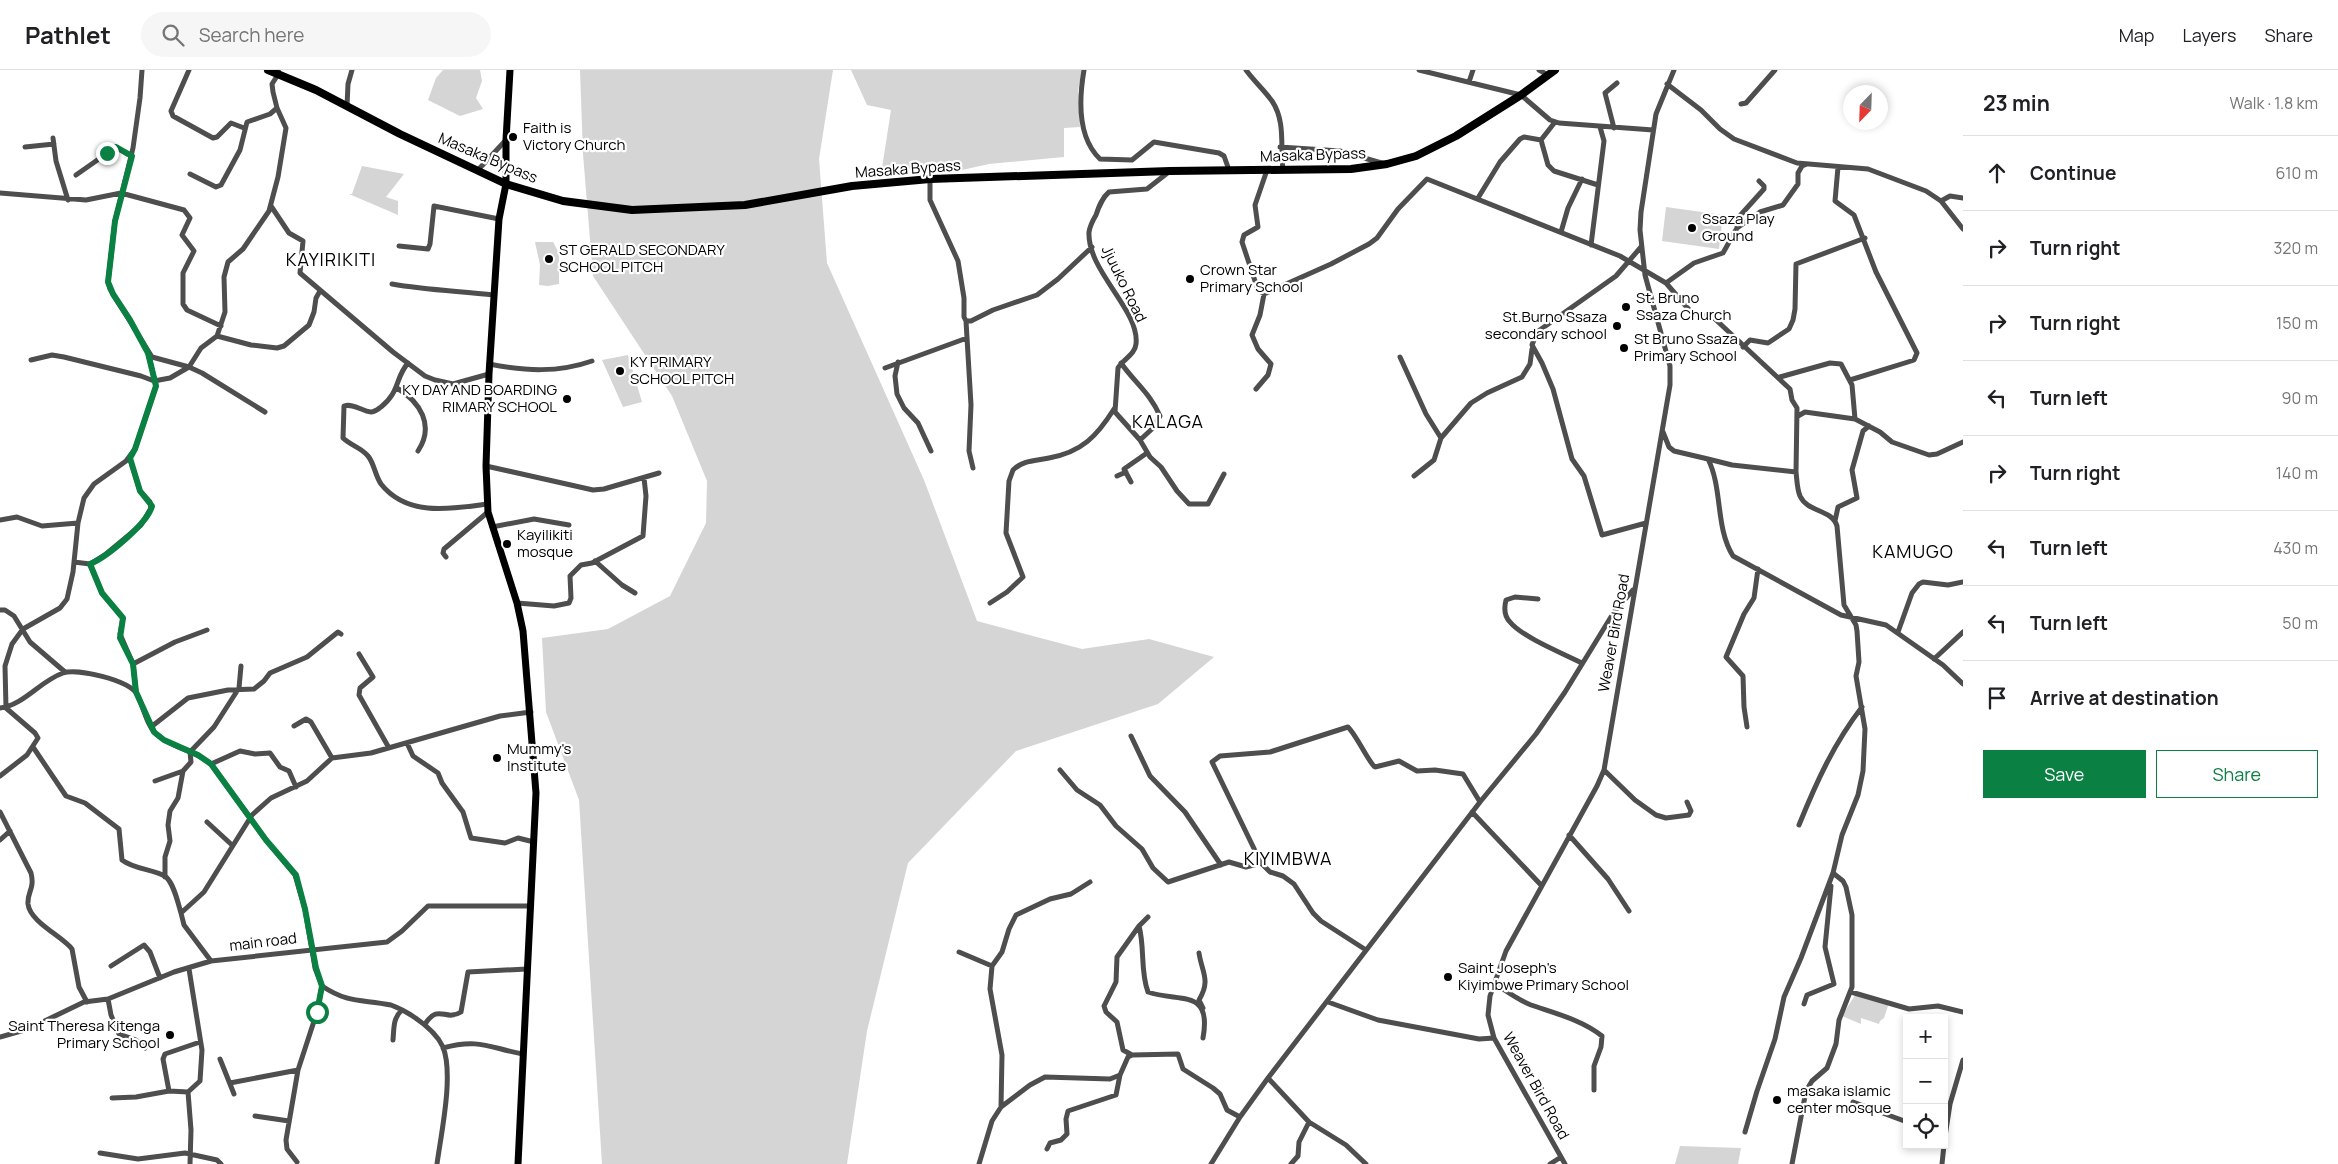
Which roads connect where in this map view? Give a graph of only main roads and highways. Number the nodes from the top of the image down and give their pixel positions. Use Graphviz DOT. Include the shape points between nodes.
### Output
graph roads {
  1 [pos="268,70"];
  2 [pos="510,70"];
  3 [pos="1555,70"];
  4 [pos="278,72"];
  5 [pos="1543,72"];
  6 [pos="506,184"];
  7 [pos="518,1164"];
  1 -- 4 [label="highway, Masaka Bypass"];
  2 -- 6 [label="main road"];
  3 -- 5 [label="highway, Masaka Bypass"];
  4 -- 6 [label="highway, Masaka Bypass"];
  5 -- 6 [label="highway, Masaka Bypass" via="1521,95 1433,149 1387,164 1351,169 930,179 852,186 745,205 632,210 563,201"];
  6 -- 7 [label="main road" via="499,219 488,374 486,466 488,512 517,603 524,640 536,794"];
}
